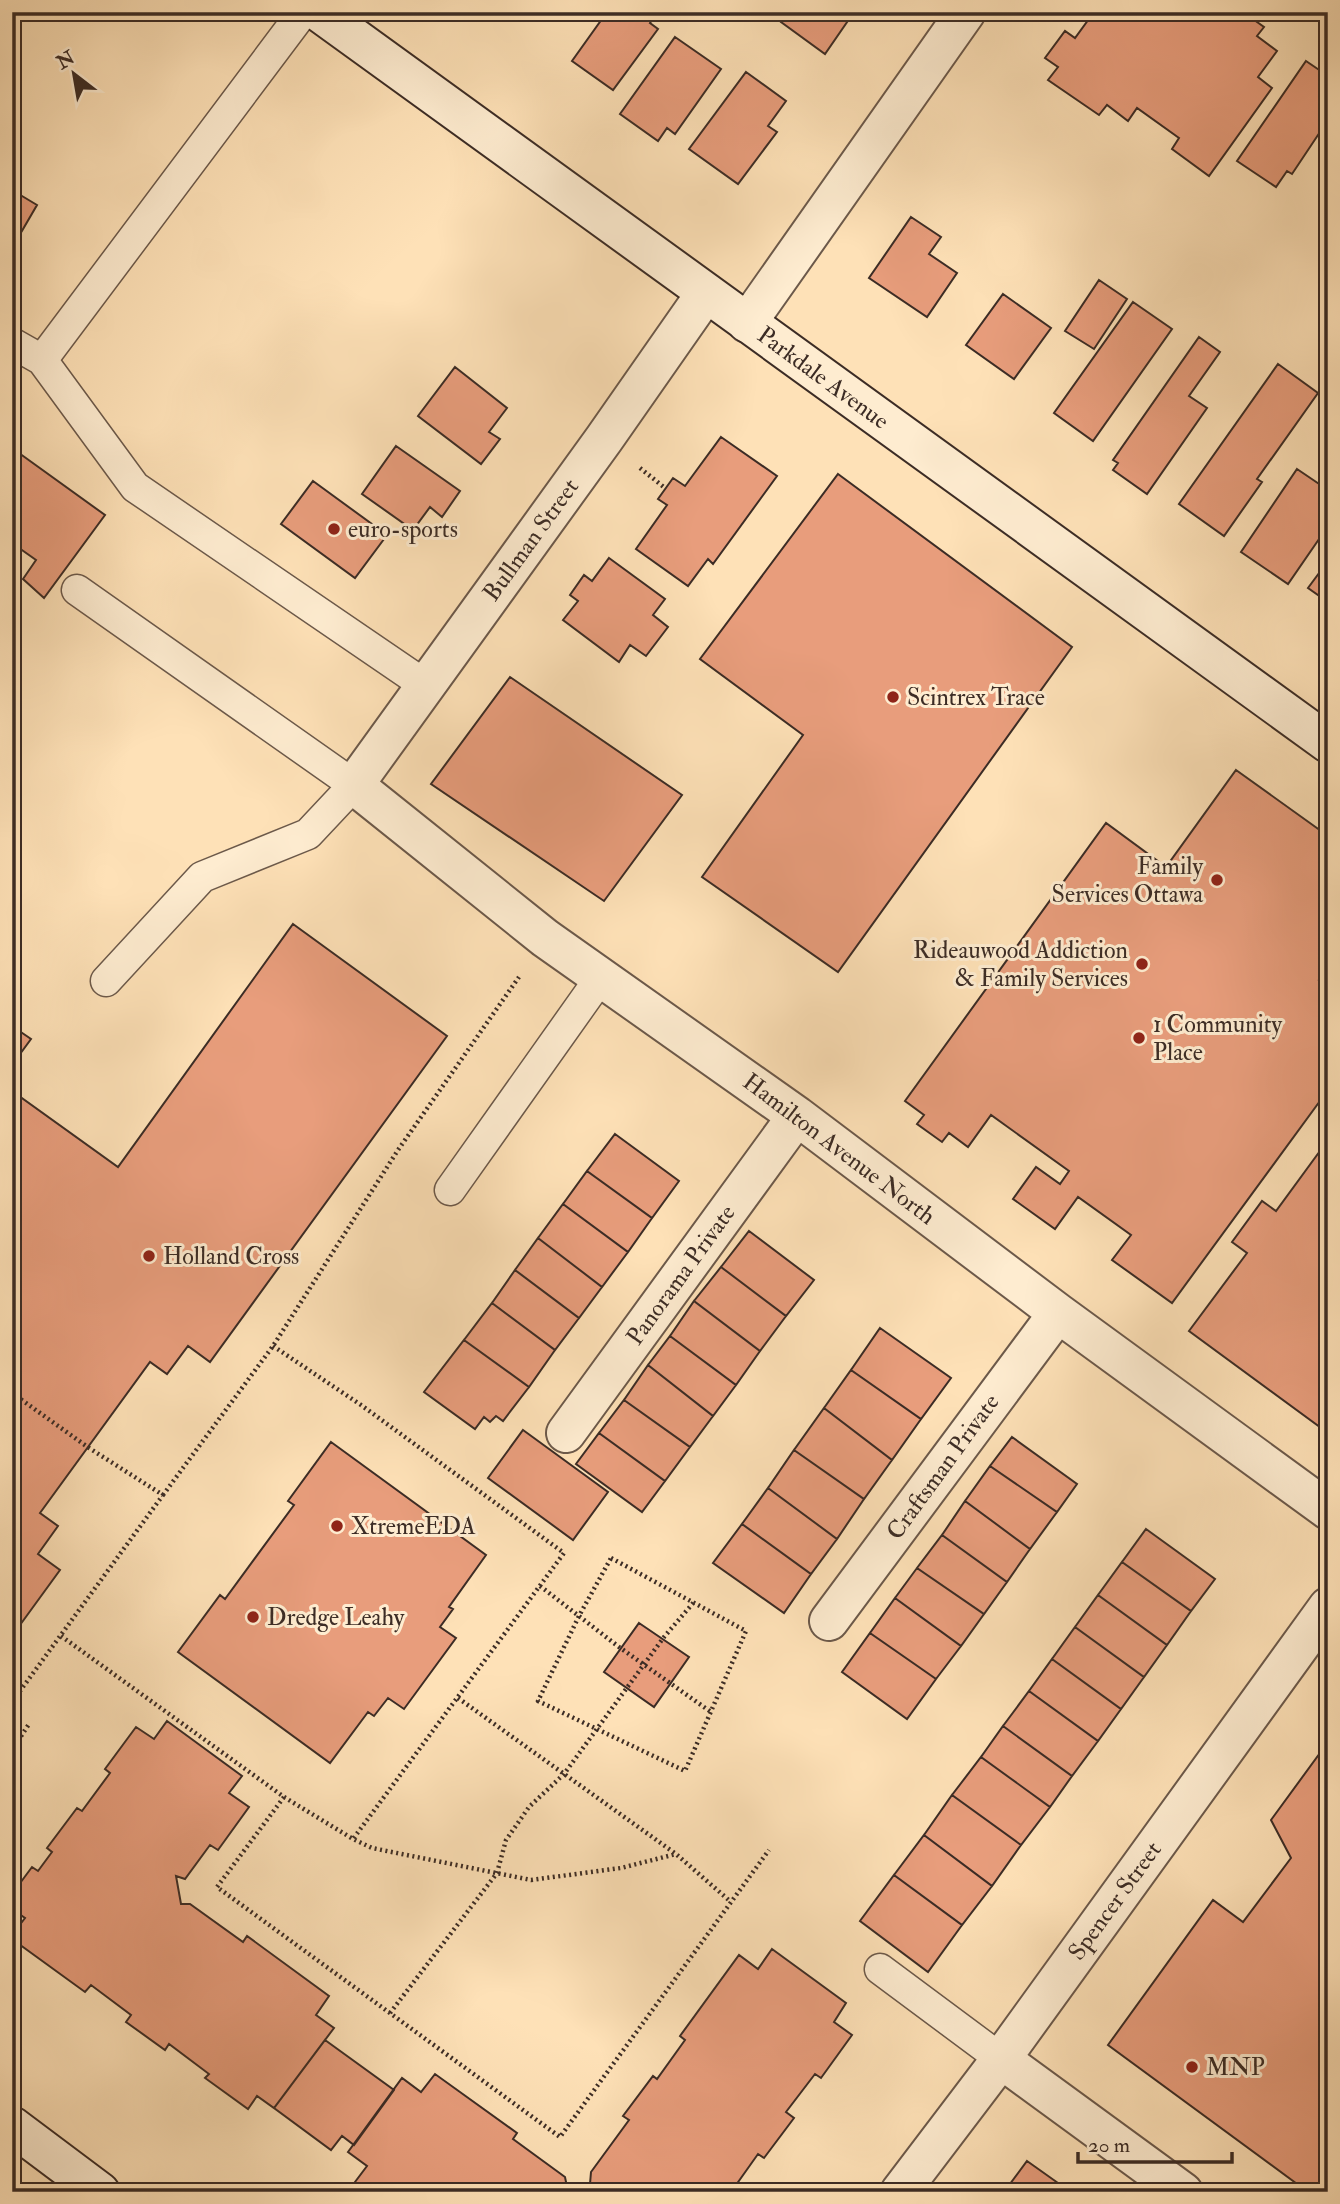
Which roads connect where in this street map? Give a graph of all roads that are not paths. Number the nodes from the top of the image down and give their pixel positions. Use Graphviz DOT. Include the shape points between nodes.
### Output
graph roads {
  1 [pos="303,12"];
  2 [pos="319,12"];
  3 [pos="966,12"];
  4 [pos="706,293"];
  5 [pos="747,323"];
  6 [pos="12,343"];
  7 [pos="42,360"];
  8 [pos="76,590"];
  9 [pos="425,685"];
  10 [pos="1328,743"];
  11 [pos="354,785"];
  12 [pos="601,977"];
  13 [pos="106,981"];
  14 [pos="797,1116"];
  15 [pos="450,1190"];
  16 [pos="1058,1313"];
  17 [pos="566,1433"];
  18 [pos="1328,1510"];
  19 [pos="1328,1607"];
  20 [pos="829,1621"];
  21 [pos="880,1969"];
  22 [pos="1001,2059"];
  23 [pos="12,2126"];
  24 [pos="100,2192"];
  25 [pos="900,2192"];
  26 [pos="1183,2192"];
  1 -- 7 [label="lane"];
  2 -- 4 [label="street, Parkdale Avenue"];
  3 -- 5 [label="street"];
  4 -- 5 [label="street, Parkdale Avenue"];
  4 -- 9 [label="street, Bullman Street"];
  5 -- 10 [label="street, Parkdale Avenue"];
  6 -- 7 [label="lane"];
  7 -- 9 [label="lane" via="135,487"];
  8 -- 11 [label="lane"];
  9 -- 11 [label="street, Bullman Street"];
  11 -- 12 [label="street, Hamilton Avenue North" via="545,938"];
  11 -- 13 [label="lane" via="308,834 202,877"];
  12 -- 14 [label="street, Hamilton Avenue North"];
  12 -- 15 [label="lane"];
  14 -- 16 [label="street, Hamilton Avenue North"];
  14 -- 17 [label="street, Panorama Private"];
  16 -- 18 [label="street, Hamilton Avenue North"];
  16 -- 20 [label="street, Craftsman Private"];
  19 -- 22 [label="street, Spencer Street"];
  21 -- 22 [label="lane"];
  22 -- 25 [label="street, Spencer Street"];
  22 -- 26 [label="street"];
  23 -- 24 [label="street"];
}
